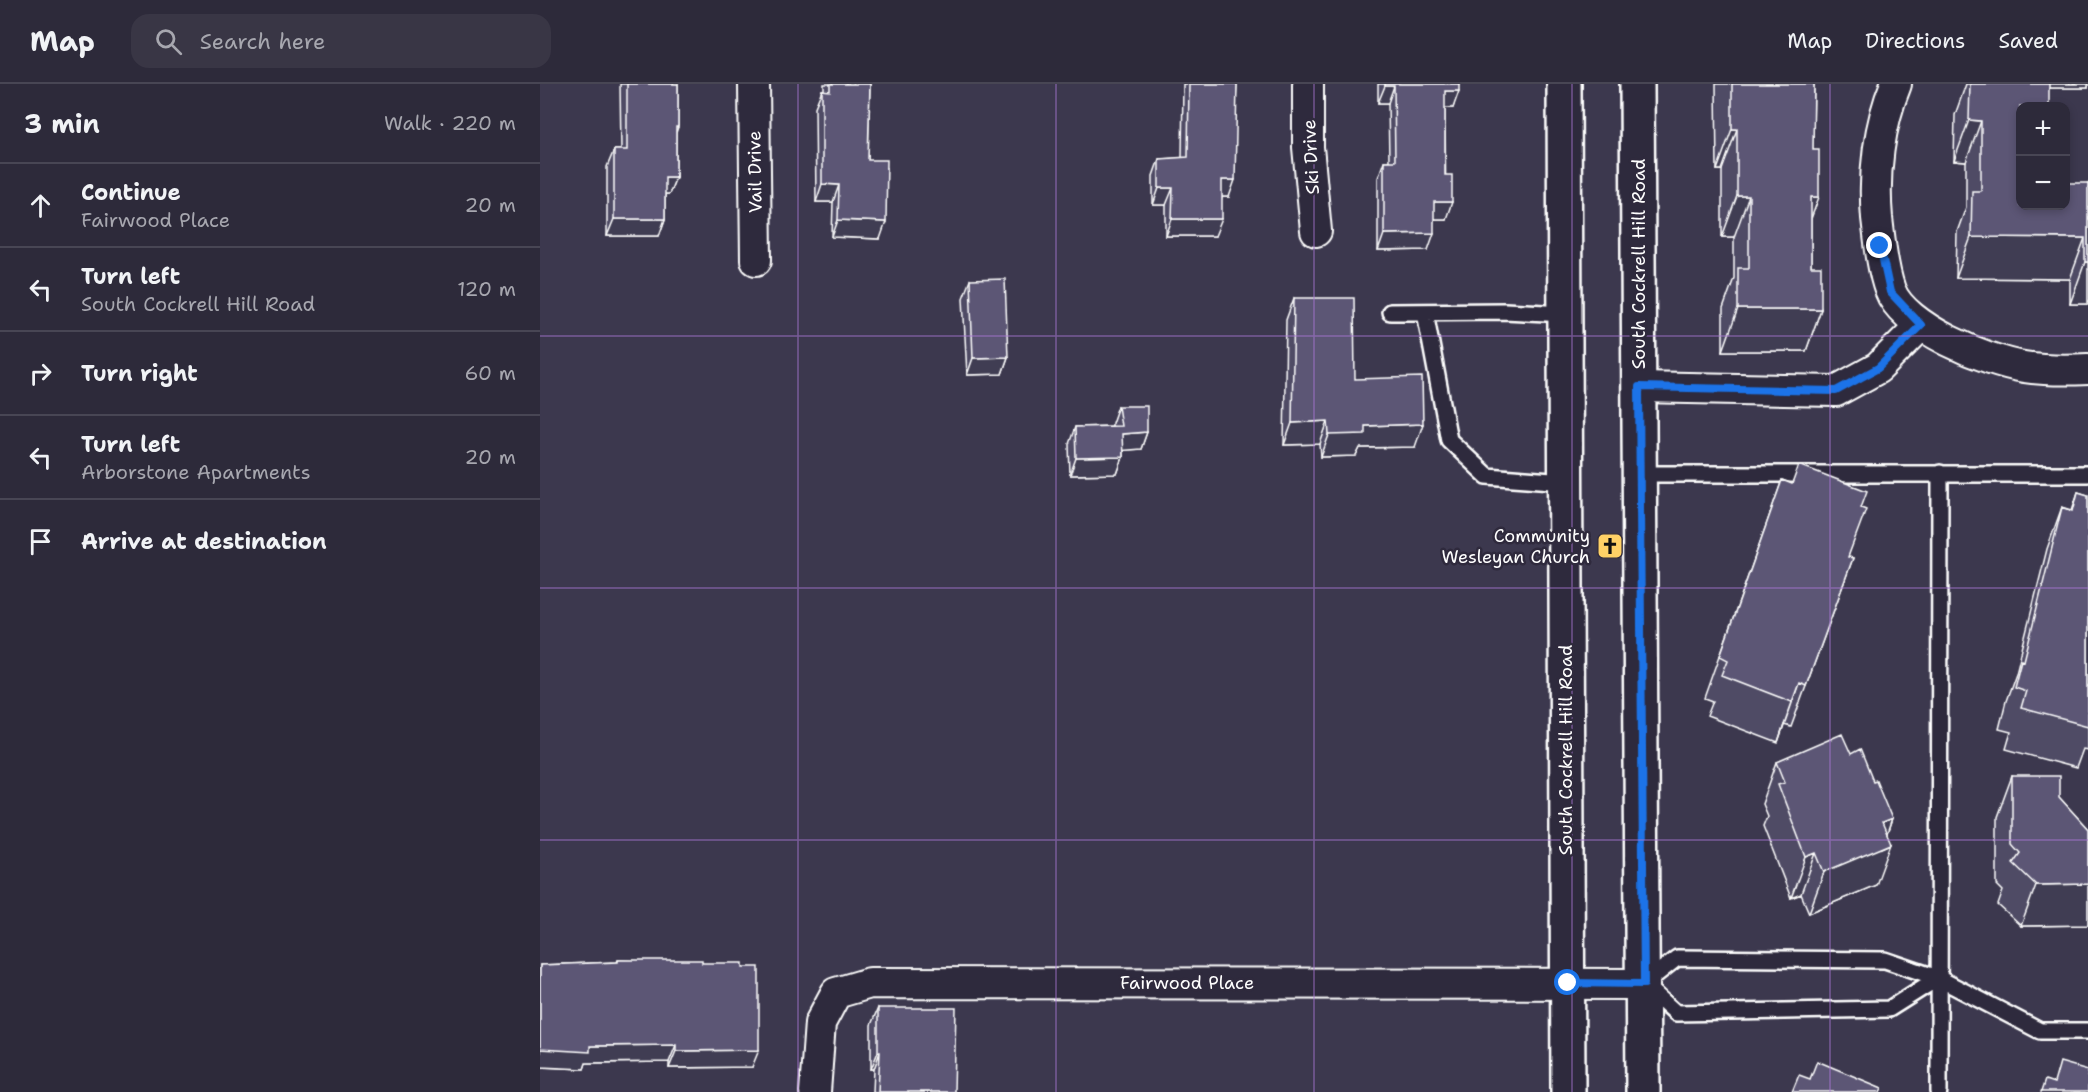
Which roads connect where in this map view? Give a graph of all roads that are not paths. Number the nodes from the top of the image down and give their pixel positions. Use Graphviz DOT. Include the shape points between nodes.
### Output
graph roads {
  1 [pos="754,84"];
  2 [pos="1308,84"];
  3 [pos="1564,84"];
  4 [pos="1637,84"];
  5 [pos="1896,84"];
  6 [pos="1316,231"];
  7 [pos="756,260"];
  8 [pos="1390,312"];
  9 [pos="1425,312"];
  10 [pos="1565,314"];
  11 [pos="1921,325"];
  12 [pos="2088,369"];
  13 [pos="1639,387"];
  14 [pos="1940,473"];
  15 [pos="1640,474"];
  16 [pos="2088,474"];
  17 [pos="1565,482"];
  18 [pos="1938,978"];
  19 [pos="1568,983"];
  20 [pos="1644,984"];
  21 [pos="2088,1031"];
  22 [pos="814,1092"];
  23 [pos="1568,1092"];
  24 [pos="1643,1092"];
  25 [pos="1939,1092"];
  1 -- 7 [label="street, Vail Drive"];
  2 -- 6 [label="street, Ski Drive" via="1308,147"];
  3 -- 10 [label="main road, South Cockrell Hill Road"];
  4 -- 13 [label="main road, South Cockrell Hill Road"];
  5 -- 11 [label="street" via="1878,153 1876,204 1880,246 1890,292"];
  8 -- 9 [label="lane"];
  9 -- 10 [label="lane"];
  9 -- 17 [label="lane" via="1449,440 1487,476"];
  10 -- 17 [label="main road, South Cockrell Hill Road"];
  11 -- 12 [label="street" via="1950,343 2024,367"];
  11 -- 13 [label="street" via="1878,368 1836,391"];
  13 -- 15 [label="main road, South Cockrell Hill Road"];
  14 -- 15 [label="lane"];
  14 -- 16 [label="lane"];
  14 -- 18 [label="lane"];
  15 -- 20 [label="main road, South Cockrell Hill Road"];
  17 -- 19 [label="main road, South Cockrell Hill Road"];
  18 -- 20 [label="lane" via="1885,960 1677,958"];
  18 -- 20 [label="lane" via="1889,1009 1837,1011 1676,1013"];
  18 -- 21 [label="lane" via="2040,1032"];
  18 -- 25 [label="lane"];
  19 -- 20 [label="street, Fairwood Place"];
  19 -- 22 [label="street, Fairwood Place" via="870,983 837,993 820,1023"];
  19 -- 23 [label="main road, South Cockrell Hill Road"];
  20 -- 24 [label="main road, South Cockrell Hill Road"];
}
